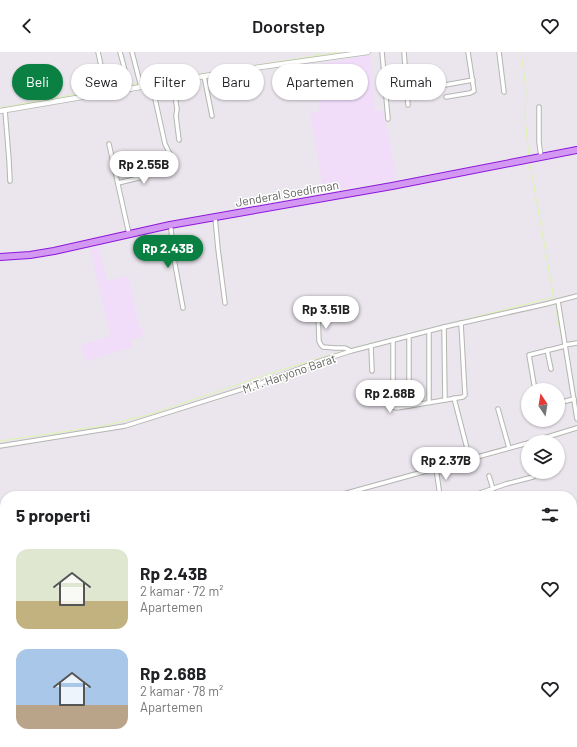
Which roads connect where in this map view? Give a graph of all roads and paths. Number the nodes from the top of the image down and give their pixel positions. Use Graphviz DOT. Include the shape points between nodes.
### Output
graph roads {
  1 [pos="98,52"];
  2 [pos="120,52"];
  3 [pos="132,52"];
  4 [pos="368,52"];
  5 [pos="382,52"];
  6 [pos="404,52"];
  7 [pos="468,52"];
  8 [pos="499,52"];
  9 [pos="101,64"];
  10 [pos="123,64"];
  11 [pos="204,76"];
  12 [pos="200,77"];
  13 [pos="140,80"];
  14 [pos="473,80"];
  15 [pos="446,85"];
  16 [pos="504,92"];
  17 [pos="71,97"];
  18 [pos="446,97"];
  19 [pos="155,100"];
  20 [pos="176,100"];
  21 [pos="408,105"];
  22 [pos="539,107"];
  23 [pos="2,111"];
  24 [pos="212,116"];
  25 [pos="388,119"];
  26 [pos="179,140"];
  27 [pos="109,144"];
  28 [pos="577,150"];
  29 [pos="577,154"];
  30 [pos="541,157"];
  31 [pos="141,166"];
  32 [pos="484,170"];
  33 [pos="173,172"];
  34 [pos="10,181"];
  35 [pos="118,183"];
  36 [pos="216,219"];
  37 [pos="171,229"];
  38 [pos="129,234"];
  39 [pos="0,257"];
  40 [pos="0,260"];
  41 [pos="577,296"];
  42 [pos="309,299"];
  43 [pos="558,301"];
  44 [pos="225,303"];
  45 [pos="184,308"];
  46 [pos="461,324"];
  47 [pos="444,328"];
  48 [pos="428,331"];
  49 [pos="409,336"];
  50 [pos="393,340"];
  51 [pos="577,343"];
  52 [pos="371,346"];
  53 [pos="565,346"];
  54 [pos="547,350"];
  55 [pos="351,351"];
  56 [pos="551,369"];
  57 [pos="372,371"];
  58 [pos="534,383"];
  59 [pos="454,398"];
  60 [pos="574,399"];
  61 [pos="445,400"];
  62 [pos="565,401"];
  63 [pos="429,402"];
  64 [pos="409,406"];
  65 [pos="498,409"];
  66 [pos="577,419"];
  67 [pos="577,428"];
  68 [pos="555,435"];
  69 [pos="521,445"];
  70 [pos="0,446"];
  71 [pos="509,448"];
  72 [pos="469,456"];
  73 [pos="436,468"];
  74 [pos="489,476"];
  75 [pos="528,479"];
  76 [pos="493,489"];
  77 [pos="354,491"];
  78 [pos="439,491"];
  79 [pos="486,491"];
  1 -- 9 [label="street"];
  2 -- 10 [label="street"];
  3 -- 13 [label="street"];
  4 -- 11 [label="street" via="325,56"];
  5 -- 25 [label="street"];
  6 -- 21 [label="street"];
  7 -- 14 [label="street"];
  8 -- 16 [label="street"];
  11 -- 12 [label="street"];
  11 -- 24 [label="street"];
  14 -- 15 [label="street"];
  14 -- 18 [label="street" via="472,92"];
  17 -- 23 [label="street"];
  19 -- 33 [label="street"];
  20 -- 26 [label="street"];
  22 -- 30 [label="street"];
  23 -- 34 [label="street"];
  27 -- 35 [label="street"];
  28 -- 30 [label="highway, Jenderal Soedirman"];
  29 -- 32 [label="highway, Jenderal Soedirman"];
  30 -- 32 [label="highway, Jenderal Soedirman"];
  31 -- 35 [label="street" via="143,177"];
  32 -- 36 [label="highway, Jenderal Soedirman"];
  35 -- 38 [label="street"];
  36 -- 37 [label="highway, Jenderal Soedirman"];
  36 -- 38 [label="highway, Jenderal Soedirman"];
  36 -- 44 [label="street"];
  37 -- 40 [label="highway, Jenderal Soedirman" via="61,253"];
  37 -- 45 [label="street"];
  38 -- 39 [label="highway, Jenderal Soedirman" via="49,252"];
  41 -- 43 [label="street, M.T. Haryono Barat"];
  42 -- 55 [label="street" via="317,310 321,345"];
  43 -- 46 [label="street, M.T. Haryono Barat"];
  43 -- 53 [label="street"];
  46 -- 47 [label="street, M.T. Haryono Barat"];
  46 -- 59 [label="street" via="465,394 463,397"];
  47 -- 48 [label="street, M.T. Haryono Barat"];
  47 -- 61 [label="street"];
  48 -- 49 [label="street, M.T. Haryono Barat"];
  48 -- 63 [label="street"];
  49 -- 50 [label="street, M.T. Haryono Barat"];
  49 -- 64 [label="street"];
  50 -- 52 [label="street, M.T. Haryono Barat"];
  50 -- 64 [label="street" via="393,407"];
  51 -- 53 [label="street"];
  52 -- 55 [label="street, M.T. Haryono Barat"];
  52 -- 57 [label="street"];
  53 -- 54 [label="street"];
  53 -- 60 [label="street"];
  54 -- 56 [label="street"];
  54 -- 58 [label="street" via="528,356"];
  55 -- 70 [label="street, M.T. Haryono Barat" via="259,384 125,426"];
  59 -- 61 [label="street"];
  59 -- 72 [label="street"];
  60 -- 62 [label="street"];
  60 -- 66 [label="street"];
  61 -- 63 [label="street"];
  63 -- 64 [label="street"];
  65 -- 71 [label="street"];
  67 -- 68 [label="street"];
  69 -- 71 [label="street"];
  71 -- 73 [label="street"];
  73 -- 77 [label="street"];
  73 -- 78 [label="street"];
  74 -- 76 [label="street"];
  75 -- 76 [label="street"];
  76 -- 79 [label="street"];
}
